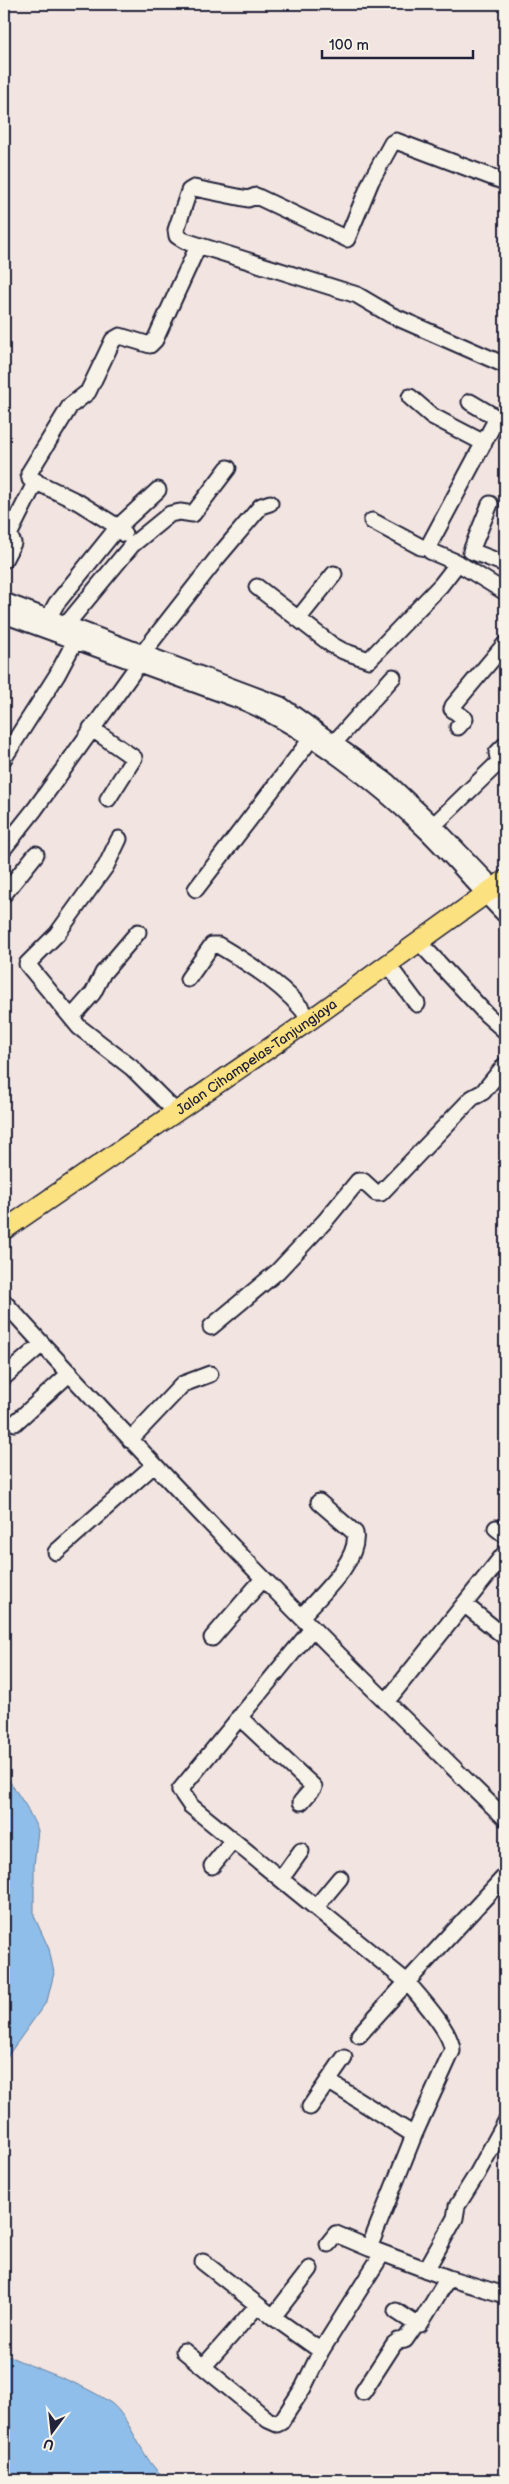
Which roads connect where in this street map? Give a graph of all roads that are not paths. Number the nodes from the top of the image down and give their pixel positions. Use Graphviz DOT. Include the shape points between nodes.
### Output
graph roads {
  1 [pos="505,182"];
  2 [pos="198,246"];
  3 [pos="505,365"];
  4 [pos="410,397"];
  5 [pos="470,402"];
  6 [pos="501,421"];
  7 [pos="484,443"];
  8 [pos="228,468"];
  9 [pos="36,481"];
  10 [pos="158,490"];
  11 [pos="270,503"];
  12 [pos="490,504"];
  13 [pos="372,521"];
  14 [pos="118,527"];
  15 [pos="132,545"];
  16 [pos="428,548"];
  17 [pos="4,560"];
  18 [pos="458,563"];
  19 [pos="505,564"];
  20 [pos="334,574"];
  21 [pos="257,587"];
  22 [pos="505,592"];
  23 [pos="4,601"];
  24 [pos="4,615"];
  25 [pos="48,619"];
  26 [pos="298,619"];
  27 [pos="66,625"];
  28 [pos="74,641"];
  29 [pos="505,644"];
  30 [pos="139,659"];
  31 [pos="393,677"];
  32 [pos="278,711"];
  33 [pos="458,727"];
  34 [pos="91,728"];
  35 [pos="311,739"];
  36 [pos="334,743"];
  37 [pos="505,745"];
  38 [pos="4,758"];
  39 [pos="383,785"];
  40 [pos="108,799"];
  41 [pos="434,825"];
  42 [pos="119,839"];
  43 [pos="4,848"];
  44 [pos="36,854"];
  45 [pos="196,888"];
  46 [pos="498,890"];
  47 [pos="4,894"];
  48 [pos="505,915"];
  49 [pos="138,932"];
  50 [pos="419,942"];
  51 [pos="388,965"];
  52 [pos="188,980"];
  53 [pos="417,1004"];
  54 [pos="72,1017"];
  55 [pos="310,1020"];
  56 [pos="505,1031"];
  57 [pos="505,1065"];
  58 [pos="175,1111"];
  59 [pos="4,1230"];
  60 [pos="4,1302"];
  61 [pos="210,1327"];
  62 [pos="42,1344"];
  63 [pos="70,1373"];
  64 [pos="210,1374"];
  65 [pos="4,1377"];
  66 [pos="15,1423"];
  67 [pos="130,1440"];
  68 [pos="154,1465"];
  69 [pos="319,1502"];
  70 [pos="56,1552"];
  71 [pos="505,1553"];
  72 [pos="263,1579"];
  73 [pos="464,1604"];
  74 [pos="301,1617"];
  75 [pos="312,1629"];
  76 [pos="505,1637"];
  77 [pos="212,1638"];
  78 [pos="386,1702"];
  79 [pos="239,1717"];
  80 [pos="302,1802"];
  81 [pos="505,1816"];
  82 [pos="233,1840"];
  83 [pos="301,1852"];
  84 [pos="212,1866"];
  85 [pos="505,1876"];
  86 [pos="340,1878"];
  87 [pos="281,1879"];
  88 [pos="316,1907"];
  89 [pos="407,1982"];
  90 [pos="360,2035"];
  91 [pos="344,2058"];
  92 [pos="328,2081"];
  93 [pos="310,2107"];
  94 [pos="505,2123"];
  95 [pos="414,2135"];
  96 [pos="328,2244"];
  97 [pos="376,2251"];
  98 [pos="203,2262"];
  99 [pos="310,2269"];
  100 [pos="426,2270"];
  101 [pos="448,2278"];
  102 [pos="505,2295"];
  103 [pos="258,2305"];
  104 [pos="396,2311"];
  105 [pos="273,2317"];
  106 [pos="416,2324"];
  107 [pos="321,2350"];
  108 [pos="184,2352"];
  109 [pos="204,2366"];
  110 [pos="364,2392"];
  1 -- 2 [label="street" via="396,141 371,181 346,238 256,196 248,199 194,188 189,191 176,230 177,236"];
  2 -- 3 [label="street" via="357,295 391,315"];
  2 -- 9 [label="street" via="155,340 150,345 120,336 114,340 88,392 70,406 29,473 30,478"];
  4 -- 7 [label="street" via="432,416"];
  5 -- 6 [label="street"];
  6 -- 7 [label="street"];
  7 -- 16 [label="street"];
  8 -- 15 [label="street" via="193,514 170,514"];
  9 -- 14 [label="street"];
  9 -- 17 [label="street" via="9,535 13,543"];
  10 -- 14 [label="street"];
  11 -- 30 [label="street" via="261,506 217,558"];
  12 -- 19 [label="street" via="471,551"];
  13 -- 16 [label="street"];
  14 -- 15 [label="street"];
  14 -- 25 [label="street" via="56,604"];
  15 -- 27 [label="street"];
  16 -- 18 [label="street"];
  18 -- 22 [label="street"];
  18 -- 26 [label="street" via="442,585 369,660 343,651"];
  20 -- 26 [label="street"];
  21 -- 26 [label="street"];
  23 -- 25 [label="street"];
  24 -- 28 [label="street"];
  25 -- 27 [label="street"];
  27 -- 30 [label="street"];
  28 -- 30 [label="street"];
  28 -- 38 [label="street" via="57,675"];
  29 -- 33 [label="street" via="453,706 452,709 465,719"];
  30 -- 32 [label="street"];
  30 -- 34 [label="street"];
  31 -- 36 [label="street"];
  32 -- 35 [label="street"];
  32 -- 36 [label="street"];
  34 -- 40 [label="street" via="134,758"];
  34 -- 43 [label="street"];
  35 -- 39 [label="street"];
  35 -- 45 [label="street"];
  36 -- 39 [label="street"];
  37 -- 41 [label="street" via="496,754 499,762"];
  39 -- 41 [label="street"];
  39 -- 46 [label="street" via="427,832"];
  41 -- 46 [label="street"];
  42 -- 54 [label="street" via="106,866 62,927 27,964"];
  44 -- 47 [label="street"];
  46 -- 48 [label="street"];
  46 -- 50 [label="main road, Jalan Cihampelas-Tanjungjaya"];
  49 -- 54 [label="street"];
  50 -- 51 [label="main road, Jalan Cihampelas-Tanjungjaya"];
  50 -- 56 [label="street"];
  51 -- 53 [label="street"];
  51 -- 55 [label="main road, Jalan Cihampelas-Tanjungjaya"];
  52 -- 55 [label="street" via="212,945 218,945 285,992"];
  54 -- 58 [label="street" via="132,1068"];
  55 -- 58 [label="main road, Jalan Cihampelas-Tanjungjaya"];
  57 -- 61 [label="street" via="483,1092 472,1098 381,1193 358,1181 278,1271"];
  58 -- 59 [label="main road, Jalan Cihampelas-Tanjungjaya"];
  60 -- 62 [label="street"];
  62 -- 63 [label="street"];
  62 -- 65 [label="street"];
  63 -- 66 [label="street"];
  63 -- 67 [label="street"];
  64 -- 67 [label="street" via="183,1384"];
  67 -- 68 [label="street"];
  68 -- 70 [label="street"];
  68 -- 72 [label="street"];
  69 -- 74 [label="street" via="355,1533 356,1545 348,1562"];
  71 -- 73 [label="street"];
  72 -- 74 [label="street"];
  72 -- 77 [label="street"];
  73 -- 76 [label="street"];
  73 -- 78 [label="street"];
  74 -- 75 [label="street"];
  75 -- 78 [label="street"];
  75 -- 79 [label="street"];
  78 -- 81 [label="street"];
  79 -- 80 [label="street" via="314,1787"];
  79 -- 82 [label="street" via="180,1790 184,1799"];
  82 -- 84 [label="street"];
  82 -- 87 [label="street"];
  83 -- 87 [label="street"];
  85 -- 89 [label="street"];
  86 -- 88 [label="street"];
  87 -- 88 [label="street"];
  88 -- 89 [label="street"];
  89 -- 90 [label="street"];
  89 -- 95 [label="street" via="452,2047"];
  91 -- 92 [label="street"];
  92 -- 93 [label="street"];
  92 -- 95 [label="street"];
  94 -- 100 [label="street" via="456,2206 455,2218"];
  95 -- 97 [label="street"];
  96 -- 97 [label="street" via="336,2234"];
  97 -- 100 [label="street"];
  97 -- 107 [label="street"];
  98 -- 103 [label="street"];
  99 -- 105 [label="street"];
  100 -- 101 [label="street"];
  101 -- 102 [label="street"];
  101 -- 106 [label="street" via="420,2324"];
  103 -- 105 [label="street"];
  103 -- 109 [label="street"];
  104 -- 106 [label="street"];
  105 -- 107 [label="street"];
  106 -- 110 [label="street" via="405,2340 394,2344"];
  107 -- 109 [label="street" via="303,2388 277,2424"];
  108 -- 109 [label="street"];
}
